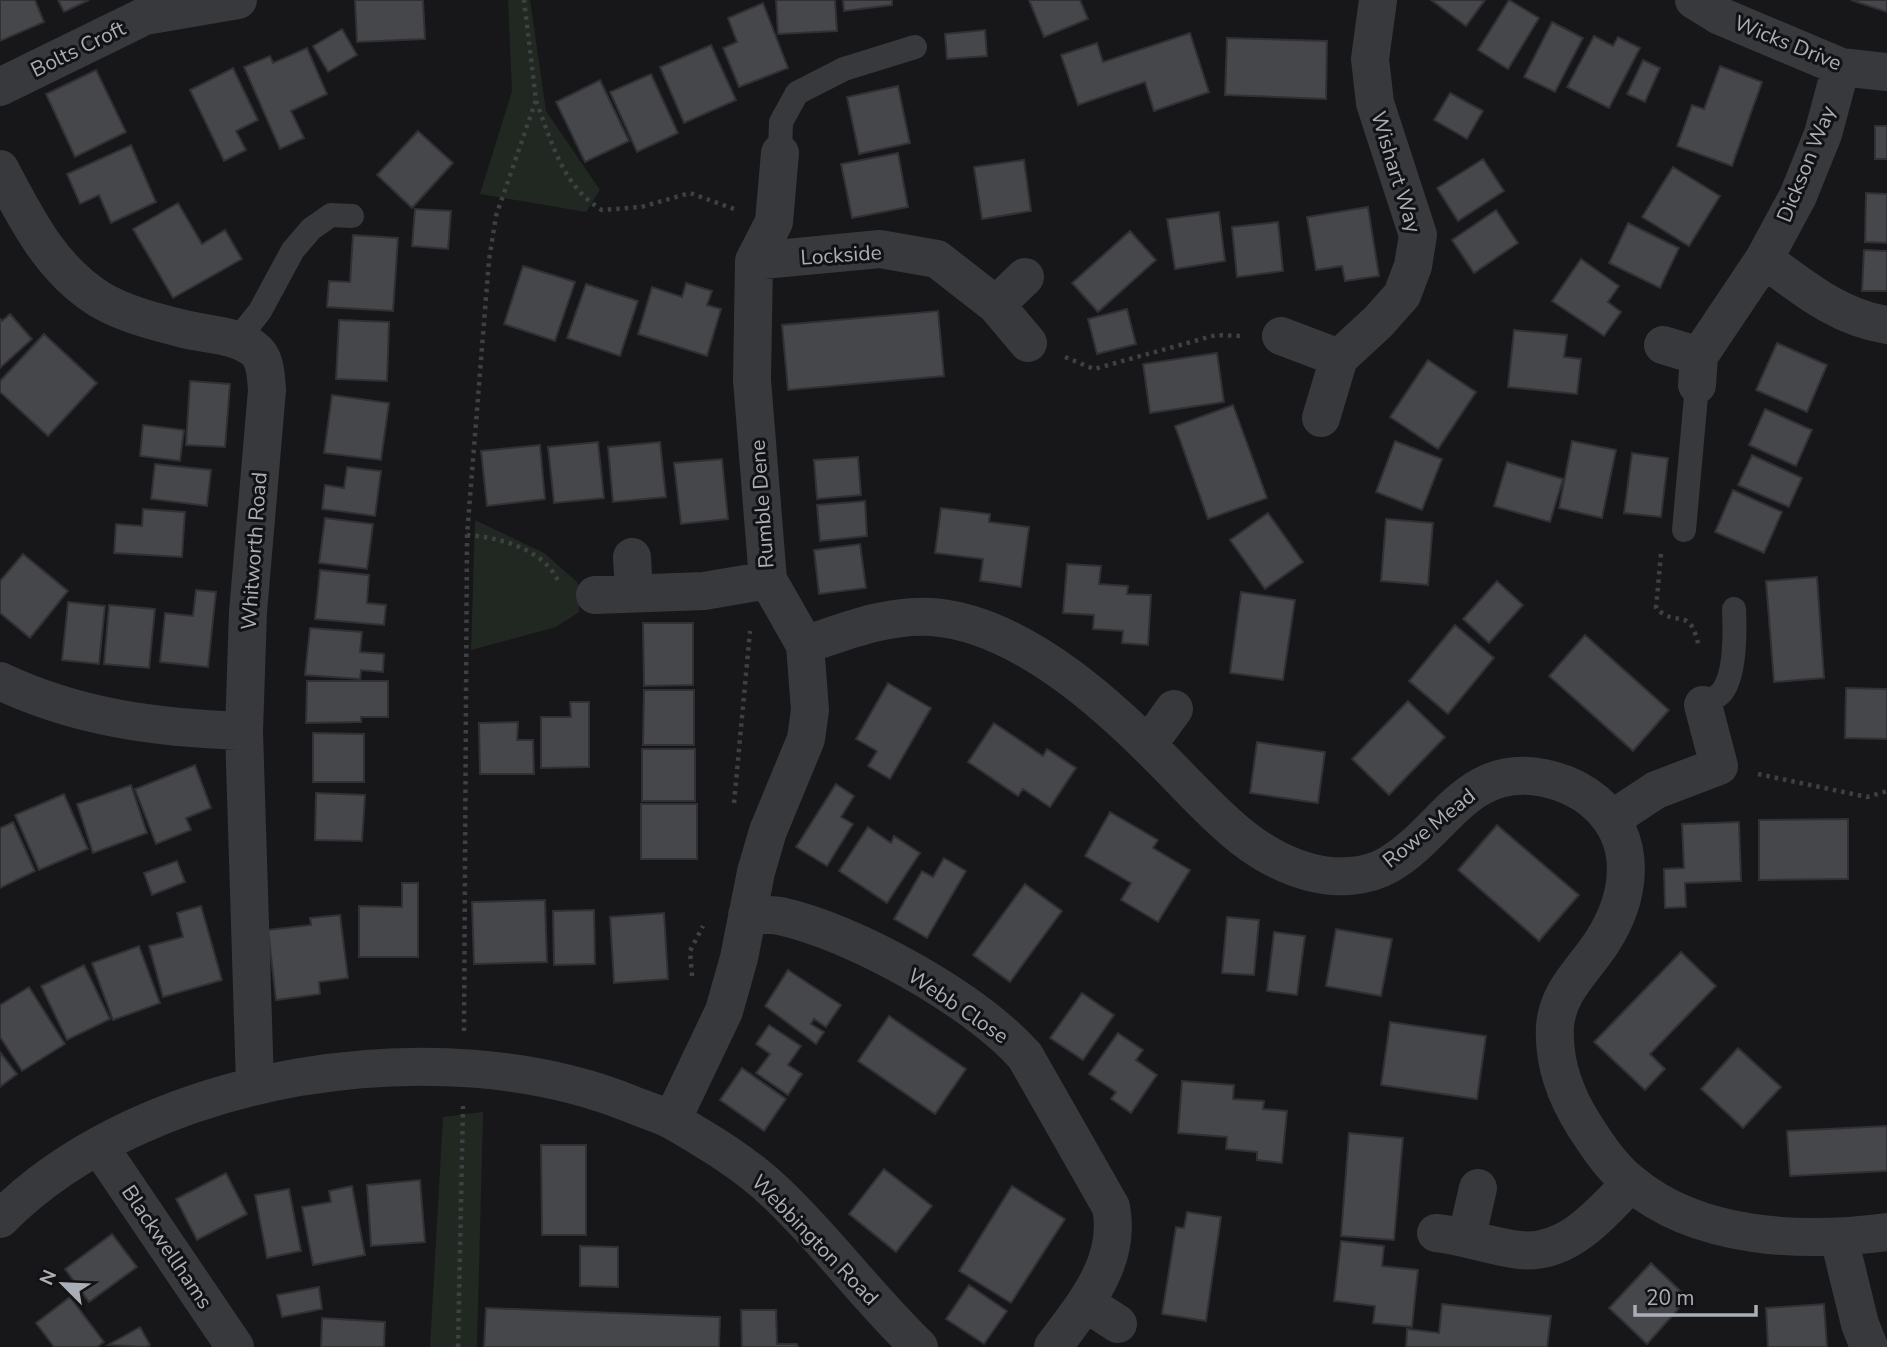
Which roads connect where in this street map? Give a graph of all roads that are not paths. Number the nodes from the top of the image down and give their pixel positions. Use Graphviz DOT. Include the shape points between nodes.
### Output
graph roads {
  1 [pos="239,0"];
  2 [pos="1378,0"];
  3 [pos="1713,5"];
  4 [pos="915,47"];
  5 [pos="1841,67"];
  6 [pos="1887,72"];
  7 [pos="0,87"];
  8 [pos="780,153"];
  9 [pos="0,169"];
  10 [pos="352,216"];
  11 [pos="1764,259"];
  12 [pos="754,261"];
  13 [pos="1025,277"];
  14 [pos="996,304"];
  15 [pos="1887,325"];
  16 [pos="1281,336"];
  17 [pos="237,340"];
  18 [pos="1028,342"];
  19 [pos="1339,358"];
  20 [pos="1686,362"];
  21 [pos="1321,418"];
  22 [pos="1684,530"];
  23 [pos="761,582"];
  24 [pos="595,595"];
  25 [pos="1734,609"];
  26 [pos="805,645"];
  27 [pos="0,681"];
  28 [pos="1703,705"];
  29 [pos="1174,709"];
  30 [pos="244,731"];
  31 [pos="1148,745"];
  32 [pos="1612,819"];
  33 [pos="747,915"];
  34 [pos="255,1085"];
  35 [pos="672,1120"];
  36 [pos="99,1146"];
  37 [pos="1631,1183"];
  38 [pos="1478,1188"];
  39 [pos="0,1219"];
  40 [pos="1887,1232"];
  41 [pos="1839,1238"];
  42 [pos="1086,1303"];
  43 [pos="1118,1324"];
  44 [pos="235,1347"];
  45 [pos="919,1347"];
  46 [pos="1054,1347"];
  47 [pos="1869,1347"];
  1 -- 7 [label="street, Bolts Croft" via="145,16"];
  2 -- 19 [label="street, Wishart Way" via="1370,59 1375,103 1418,235 1402,295"];
  3 -- 5 [label="street, Wicks Drive"];
  4 -- 8 [label="lane" via="844,69 797,93 781,121"];
  5 -- 6 [label="street, Wicks Drive"];
  5 -- 11 [label="street, Dickson Way" via="1823,134 1798,196"];
  8 -- 12 [label="street, Rumble Dene" via="774,222"];
  9 -- 17 [label="street, Whitworth Road" via="46,250 73,280 100,300 137,316"];
  10 -- 17 [label="lane" via="331,215 311,229"];
  11 -- 15 [label="street" via="1841,311"];
  11 -- 20 [label="street, Dickson Way"];
  12 -- 14 [label="street, Lockside" via="880,249 926,257 937,259"];
  12 -- 23 [label="street, Rumble Dene" via="752,380"];
  13 -- 14 [label="street"];
  14 -- 18 [label="street, Lockside"];
  16 -- 19 [label="street"];
  17 -- 30 [label="street, Whitworth Road" via="258,354 267,390 248,612"];
  19 -- 21 [label="street"];
  20 -- 22 [label="lane"];
  23 -- 24 [label="street" via="704,591 633,575"];
  23 -- 26 [label="street, Rumble Dene"];
  25 -- 28 [label="lane" via="1730,669 1722,692"];
  26 -- 31 [label="street, Rowe Mead" via="893,618 968,622 1065,674"];
  26 -- 33 [label="street, Rumble Dene" via="810,710 806,739 768,831"];
  27 -- 30 [label="street" via="28,695 121,721"];
  28 -- 32 [label="street" via="1719,766 1656,790"];
  29 -- 31 [label="street"];
  30 -- 34 [label="street, Whitworth Road"];
  31 -- 32 [label="street, Rowe Mead" via="1247,843 1311,873 1370,873 1391,864 1454,805 1499,779 1525,775 1577,789"];
  32 -- 37 [label="street, Rowe Mead" via="1627,857 1621,904 1600,945 1561,1000 1556,1048 1562,1083 1574,1109 1605,1155"];
  33 -- 35 [label="street, Rumble Dene" via="724,1010"];
  33 -- 42 [label="street, Webb Close" via="777,915 856,942 976,1014 1025,1056 1111,1207 1115,1226 1111,1251"];
  34 -- 35 [label="street, Webbington Road" via="374,1066 464,1066 551,1078"];
  34 -- 36 [label="street, Webbington Road" via="174,1112"];
  35 -- 45 [label="street, Webbington Road" via="774,1191"];
  36 -- 39 [label="street, Webbington Road"];
  36 -- 44 [label="street, Blackwellhams"];
  37 -- 38 [label="street" via="1569,1241 1546,1250 1520,1250 1451,1235"];
  37 -- 41 [label="street, Rowe Mead" via="1699,1221 1740,1230"];
  40 -- 41 [label="street, Rowe Mead"];
  41 -- 47 [label="street"];
  42 -- 43 [label="street"];
  42 -- 46 [label="street, Webb Close"];
}
